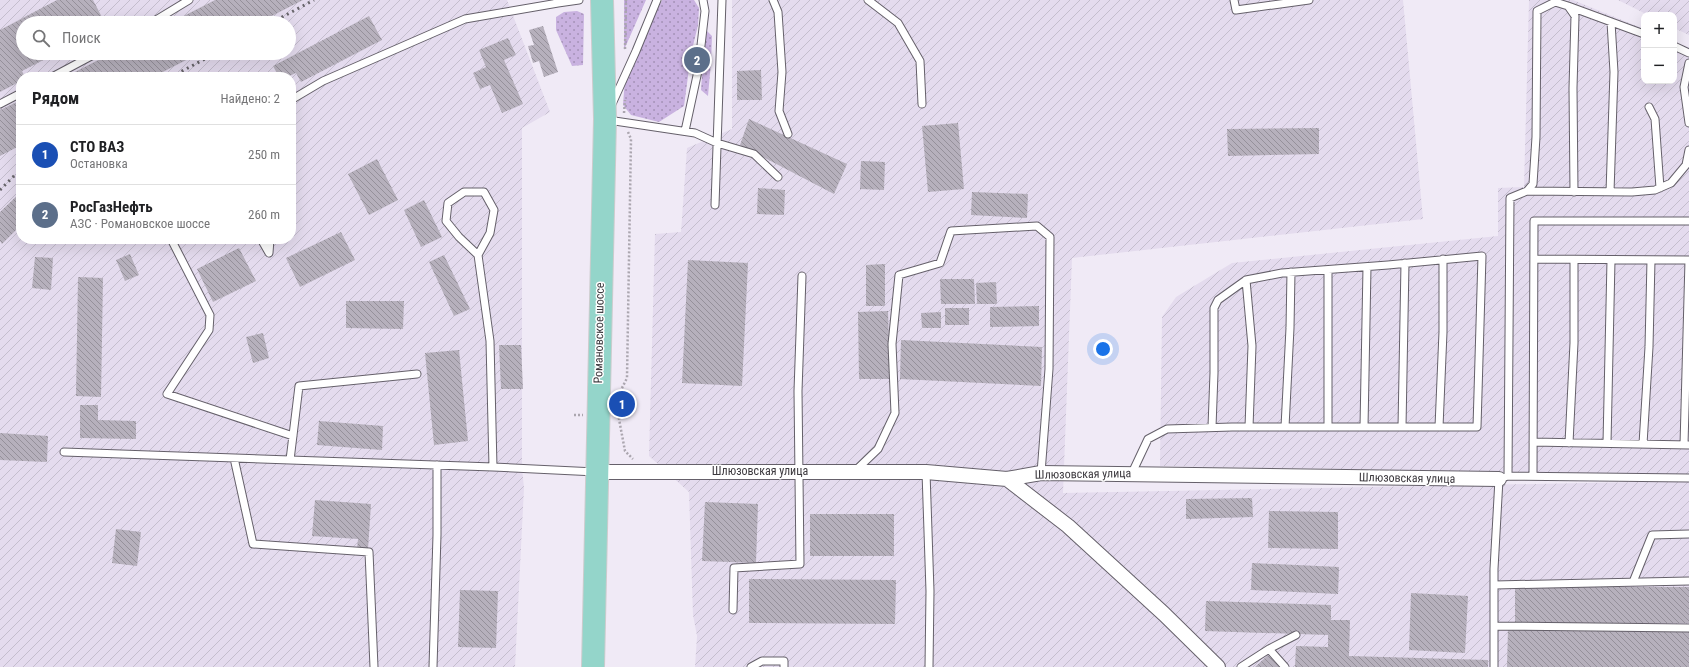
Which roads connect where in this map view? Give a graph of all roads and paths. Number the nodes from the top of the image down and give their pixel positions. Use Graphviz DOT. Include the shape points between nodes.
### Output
graph roads {
  1 [pos="189,0"];
  2 [pos="579,0"];
  3 [pos="602,0"];
  4 [pos="626,0"];
  5 [pos="657,0"];
  6 [pos="703,0"];
  7 [pos="722,0"];
  8 [pos="773,0"];
  9 [pos="868,0"];
  10 [pos="1234,0"];
  11 [pos="1309,0"];
  12 [pos="557,1"];
  13 [pos="1568,6"];
  14 [pos="163,16"];
  15 [pos="1611,22"];
  16 [pos="1641,33"];
  17 [pos="1677,47"];
  18 [pos="1689,53"];
  19 [pos="84,60"];
  20 [pos="1689,62"];
  21 [pos="61,72"];
  22 [pos="625,75"];
  23 [pos="16,96"];
  24 [pos="296,97"];
  25 [pos="0,104"];
  26 [pos="922,104"];
  27 [pos="1649,107"];
  28 [pos="614,121"];
  29 [pos="1689,123"];
  30 [pos="685,131"];
  31 [pos="788,134"];
  32 [pos="717,143"];
  33 [pos="1689,150"];
  34 [pos="778,177"];
  35 [pos="1660,188"];
  36 [pos="1527,191"];
  37 [pos="1574,192"];
  38 [pos="1610,192"];
  39 [pos="714,205"];
  40 [pos="1689,221"];
  41 [pos="174,244"];
  42 [pos="264,244"];
  43 [pos="270,244"];
  44 [pos="478,255"];
  45 [pos="1443,259"];
  46 [pos="1534,259"];
  47 [pos="1574,260"];
  48 [pos="1611,260"];
  49 [pos="1651,260"];
  50 [pos="1689,260"];
  51 [pos="1405,263"];
  52 [pos="1367,267"];
  53 [pos="1328,270"];
  54 [pos="1291,272"];
  55 [pos="802,276"];
  56 [pos="1246,280"];
  57 [pos="417,374"];
  58 [pos="1249,427"];
  59 [pos="1285,427"];
  60 [pos="1328,427"];
  61 [pos="1364,427"];
  62 [pos="1402,427"];
  63 [pos="1438,427"];
  64 [pos="1212,428"];
  65 [pos="293,436"];
  66 [pos="1533,442"];
  67 [pos="1569,443"];
  68 [pos="1608,443"];
  69 [pos="1644,444"];
  70 [pos="1686,445"];
  71 [pos="64,452"];
  72 [pos="234,458"];
  73 [pos="290,460"];
  74 [pos="638,461"];
  75 [pos="437,465"];
  76 [pos="493,467"];
  77 [pos="799,471"];
  78 [pos="596,472"];
  79 [pos="854,472"];
  80 [pos="926,472"];
  81 [pos="1041,473"];
  82 [pos="1132,473"];
  83 [pos="1533,476"];
  84 [pos="1503,478"];
  85 [pos="1689,478"];
  86 [pos="1007,479"];
  87 [pos="1689,534"];
  88 [pos="1689,581"];
  89 [pos="1633,582"];
  90 [pos="1495,585"];
  91 [pos="733,610"];
  92 [pos="1494,626"];
  93 [pos="1689,628"];
  94 [pos="1296,635"];
  95 [pos="1269,649"];
  96 [pos="374,667"];
  97 [pos="433,667"];
  98 [pos="593,667"];
  99 [pos="751,667"];
  100 [pos="784,667"];
  101 [pos="929,667"];
  102 [pos="1218,667"];
  103 [pos="1241,667"];
  104 [pos="1285,667"];
  105 [pos="1494,667"];
  1 -- 14 [label="lane"];
  2 -- 12 [label="lane"];
  3 -- 28 [label="main road, Романовское шоссе"];
  4 -- 22 [label="path"];
  5 -- 22 [label="lane"];
  6 -- 30 [label="lane" via="705,11 698,72"];
  7 -- 32 [label="lane"];
  8 -- 31 [label="lane" via="778,12 782,72 779,111"];
  9 -- 26 [label="lane" via="898,23 920,61"];
  10 -- 11 [label="lane" via="1236,10"];
  12 -- 24 [label="lane" via="465,19 323,81"];
  13 -- 15 [label="lane"];
  13 -- 36 [label="lane" via="1556,2 1537,11 1536,136 1533,184"];
  13 -- 37 [label="lane" via="1575,16"];
  15 -- 16 [label="lane"];
  15 -- 38 [label="lane" via="1614,72"];
  17 -- 18 [label="lane"];
  19 -- 21 [label="lane"];
  20 -- 29 [label="lane" via="1684,87"];
  22 -- 28 [label="lane"];
  22 -- 28 [label="path"];
  23 -- 25 [label="lane"];
  27 -- 35 [label="lane" via="1655,119"];
  28 -- 30 [label="lane"];
  28 -- 74 [label="path" via="631,139 627,378 621,390 619,419 625,451 633,460"];
  28 -- 78 [label="main road, Романовское шоссе"];
  30 -- 32 [label="lane"];
  32 -- 34 [label="lane" via="754,154"];
  32 -- 39 [label="lane"];
  33 -- 35 [label="lane" via="1686,165 1671,184"];
  35 -- 38 [label="lane"];
  36 -- 37 [label="lane"];
  36 -- 84 [label="lane" via="1510,198"];
  37 -- 38 [label="lane"];
  40 -- 46 [label="lane" via="1534,221"];
  41 -- 65 [label="lane" via="210,315 209,330 167,394"];
  42 -- 43 [label="lane" via="269,253"];
  44 -- 44 [label="lane" via="490,233 494,210 484,192 464,192 448,203 446,221"];
  44 -- 76 [label="lane" via="490,341"];
  45 -- 51 [label="lane"];
  45 -- 63 [label="lane" via="1443,332"];
  45 -- 63 [label="lane" via="1482,256 1477,427"];
  46 -- 47 [label="lane"];
  46 -- 66 [label="lane"];
  47 -- 48 [label="lane"];
  47 -- 67 [label="lane" via="1574,343"];
  48 -- 49 [label="lane"];
  48 -- 68 [label="lane"];
  49 -- 50 [label="lane"];
  49 -- 69 [label="lane"];
  50 -- 70 [label="lane"];
  51 -- 52 [label="lane"];
  51 -- 62 [label="lane"];
  52 -- 53 [label="lane"];
  52 -- 61 [label="lane"];
  53 -- 54 [label="lane"];
  53 -- 60 [label="lane"];
  54 -- 56 [label="lane"];
  54 -- 59 [label="lane"];
  55 -- 77 [label="lane" via="798,391"];
  56 -- 58 [label="lane" via="1252,346"];
  56 -- 64 [label="lane" via="1218,300 1214,308"];
  57 -- 65 [label="lane" via="299,386"];
  58 -- 59 [label="lane"];
  58 -- 64 [label="lane"];
  59 -- 60 [label="lane"];
  60 -- 61 [label="lane"];
  61 -- 62 [label="lane"];
  62 -- 63 [label="lane"];
  64 -- 82 [label="lane" via="1166,429 1148,439"];
  65 -- 73 [label="lane"];
  66 -- 67 [label="lane"];
  66 -- 83 [label="lane"];
  67 -- 68 [label="lane"];
  68 -- 69 [label="lane"];
  69 -- 70 [label="lane"];
  71 -- 72 [label="lane"];
  72 -- 73 [label="lane"];
  72 -- 96 [label="lane" via="253,544 370,552"];
  73 -- 75 [label="lane"];
  75 -- 76 [label="lane"];
  75 -- 97 [label="lane"];
  76 -- 78 [label="lane"];
  77 -- 78 [label="street, Шлюзовская улица"];
  77 -- 79 [label="street, Шлюзовская улица"];
  77 -- 91 [label="lane" via="800,564 734,568"];
  78 -- 98 [label="main road, Романовское шоссе"];
  79 -- 80 [label="street, Шлюзовская улица"];
  79 -- 81 [label="lane" via="878,449 895,413 892,344 899,275 940,263 951,232 1037,226 1050,238 1049,369"];
  80 -- 86 [label="street, Шлюзовская улица"];
  80 -- 101 [label="lane" via="930,591"];
  81 -- 82 [label="street, Шлюзовская улица"];
  81 -- 86 [label="street, Шлюзовская улица"];
  82 -- 84 [label="street, Шлюзовская улица"];
  83 -- 84 [label="lane"];
  83 -- 85 [label="lane"];
  84 -- 90 [label="lane"];
  86 -- 102 [label="street" via="1068,526"];
  87 -- 89 [label="lane" via="1652,535"];
  88 -- 89 [label="lane"];
  89 -- 90 [label="lane"];
  90 -- 92 [label="lane"];
  92 -- 93 [label="lane"];
  92 -- 105 [label="lane"];
  94 -- 95 [label="lane"];
  95 -- 103 [label="lane"];
  95 -- 104 [label="lane"];
  99 -- 100 [label="lane" via="762,661 784,662"];
}
